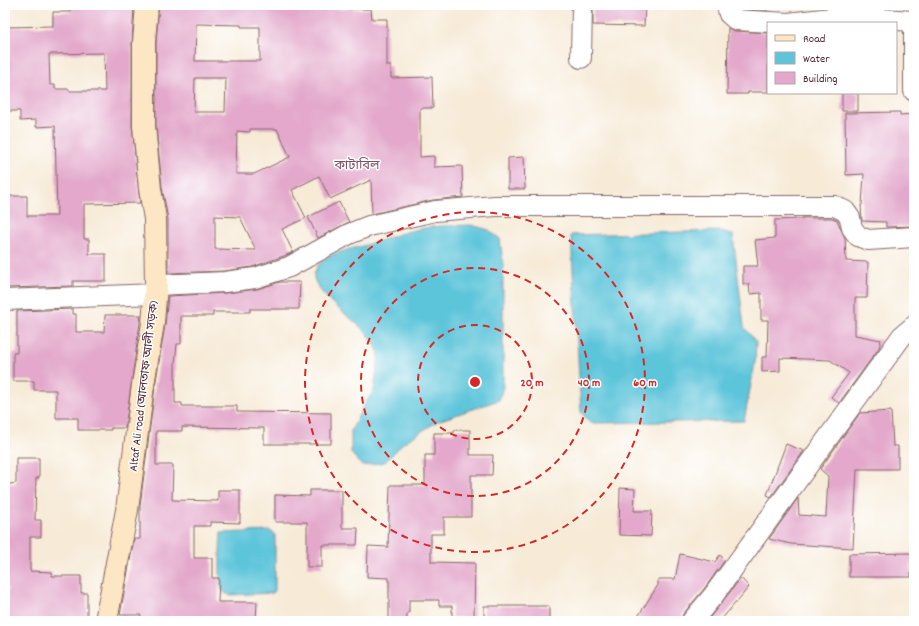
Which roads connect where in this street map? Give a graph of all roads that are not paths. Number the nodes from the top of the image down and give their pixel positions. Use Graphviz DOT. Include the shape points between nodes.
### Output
graph roads {
  1 [pos="147,5"];
  2 [pos="582,5"];
  3 [pos="726,5"];
  4 [pos="914,20"];
  5 [pos="771,22"];
  6 [pos="802,22"];
  7 [pos="581,58"];
  8 [pos="914,91"];
  9 [pos="914,237"];
  10 [pos="155,289"];
  11 [pos="5,300"];
  12 [pos="914,326"];
  13 [pos="106,621"];
  14 [pos="692,621"];
  1 -- 10 [label="main road, Altaf Ali road (আলতাফ আলী সড়ক)" via="144,126 155,219"];
  2 -- 7 [label="street"];
  3 -- 5 [label="street" via="729,14 736,20"];
  4 -- 6 [label="street" via="832,18"];
  4 -- 8 [label="street"];
  9 -- 10 [label="street" via="868,240 858,236 845,211 835,206 495,206 435,211 370,226 349,234 289,267 255,278"];
  10 -- 11 [label="street"];
  10 -- 13 [label="main road, Altaf Ali road (আলতাফ আলী সড়ক)" via="153,323 130,492"];
  12 -- 14 [label="street" via="902,336 714,596"];
}
